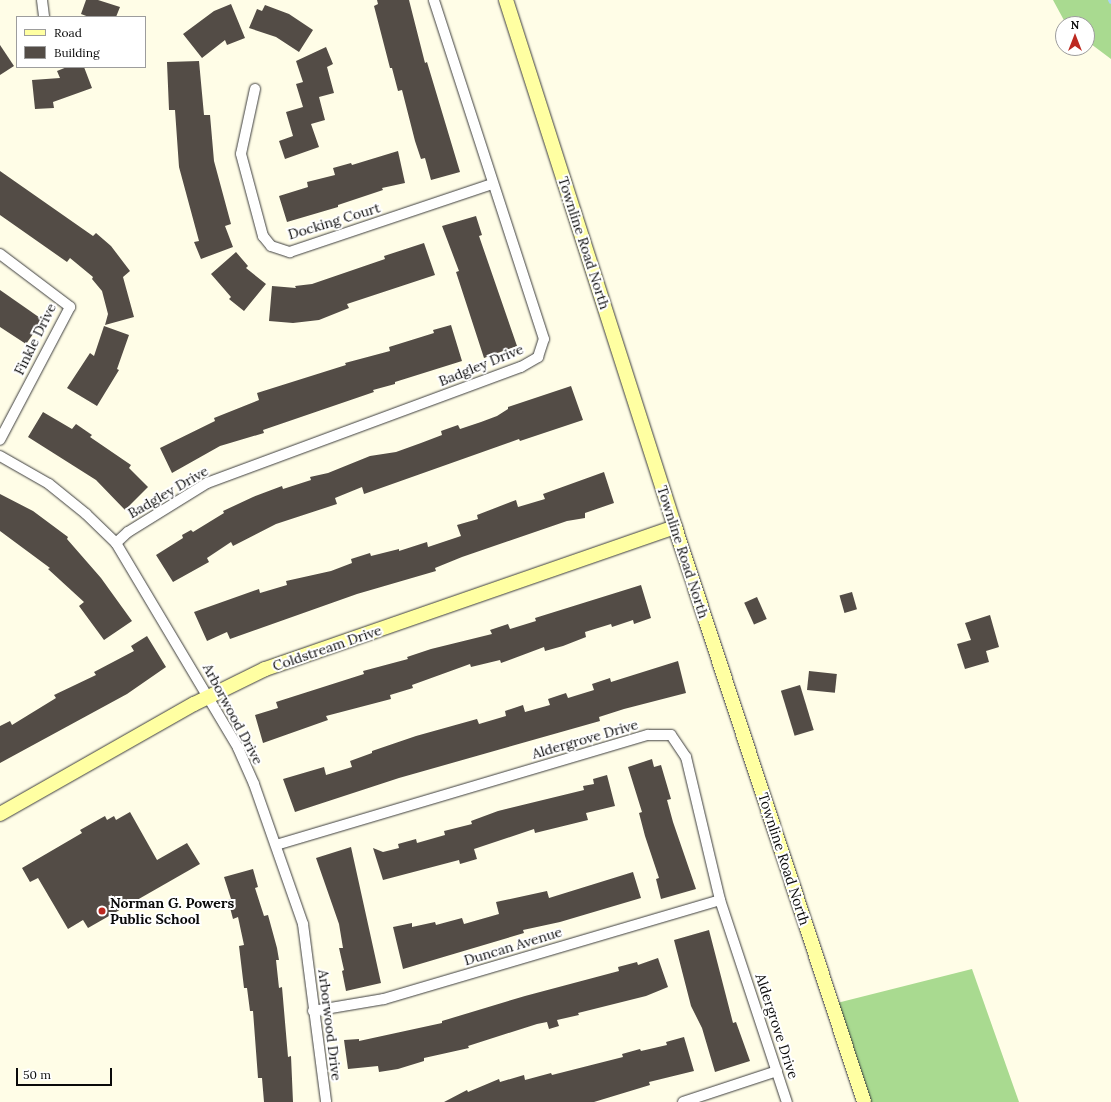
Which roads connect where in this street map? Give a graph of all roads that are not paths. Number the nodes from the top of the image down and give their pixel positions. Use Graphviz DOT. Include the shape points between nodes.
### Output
graph roads {
  1 [pos="42,0"];
  2 [pos="434,0"];
  3 [pos="506,0"];
  4 [pos="44,16"];
  5 [pos="254,89"];
  6 [pos="492,184"];
  7 [pos="0,254"];
  8 [pos="0,440"];
  9 [pos="0,456"];
  10 [pos="675,527"];
  11 [pos="116,543"];
  12 [pos="209,696"];
  13 [pos="0,814"];
  14 [pos="276,844"];
  15 [pos="720,900"];
  16 [pos="313,1011"];
  17 [pos="777,1071"];
  18 [pos="326,1102"];
  19 [pos="683,1102"];
  20 [pos="787,1102"];
  21 [pos="864,1102"];
  1 -- 4 [label="street"];
  2 -- 6 [label="street, Badgley Drive"];
  3 -- 10 [label="street, Townline Road North"];
  5 -- 6 [label="street, Docking Court" via="241,154 263,236 271,246 290,252"];
  6 -- 11 [label="street, Badgley Drive" via="544,339 538,357 521,367 207,483 128,532"];
  7 -- 8 [label="street, Finkle Drive" via="70,306"];
  9 -- 11 [label="street, Arborwood Drive" via="49,484"];
  10 -- 12 [label="street, Coldstream Drive" via="265,669"];
  10 -- 21 [label="street, Townline Road North"];
  11 -- 12 [label="street, Arborwood Drive"];
  12 -- 13 [label="street, Coldstream Drive"];
  12 -- 14 [label="street, Arborwood Drive" via="238,748"];
  14 -- 15 [label="street, Aldergrove Drive" via="648,735 671,735 686,756"];
  14 -- 16 [label="street, Arborwood Drive" via="303,924"];
  15 -- 16 [label="street, Duncan Avenue" via="384,999"];
  15 -- 17 [label="street, Aldergrove Drive"];
  16 -- 18 [label="street, Arborwood Drive"];
  17 -- 19 [label="street"];
  17 -- 20 [label="street, Aldergrove Drive"];
}
